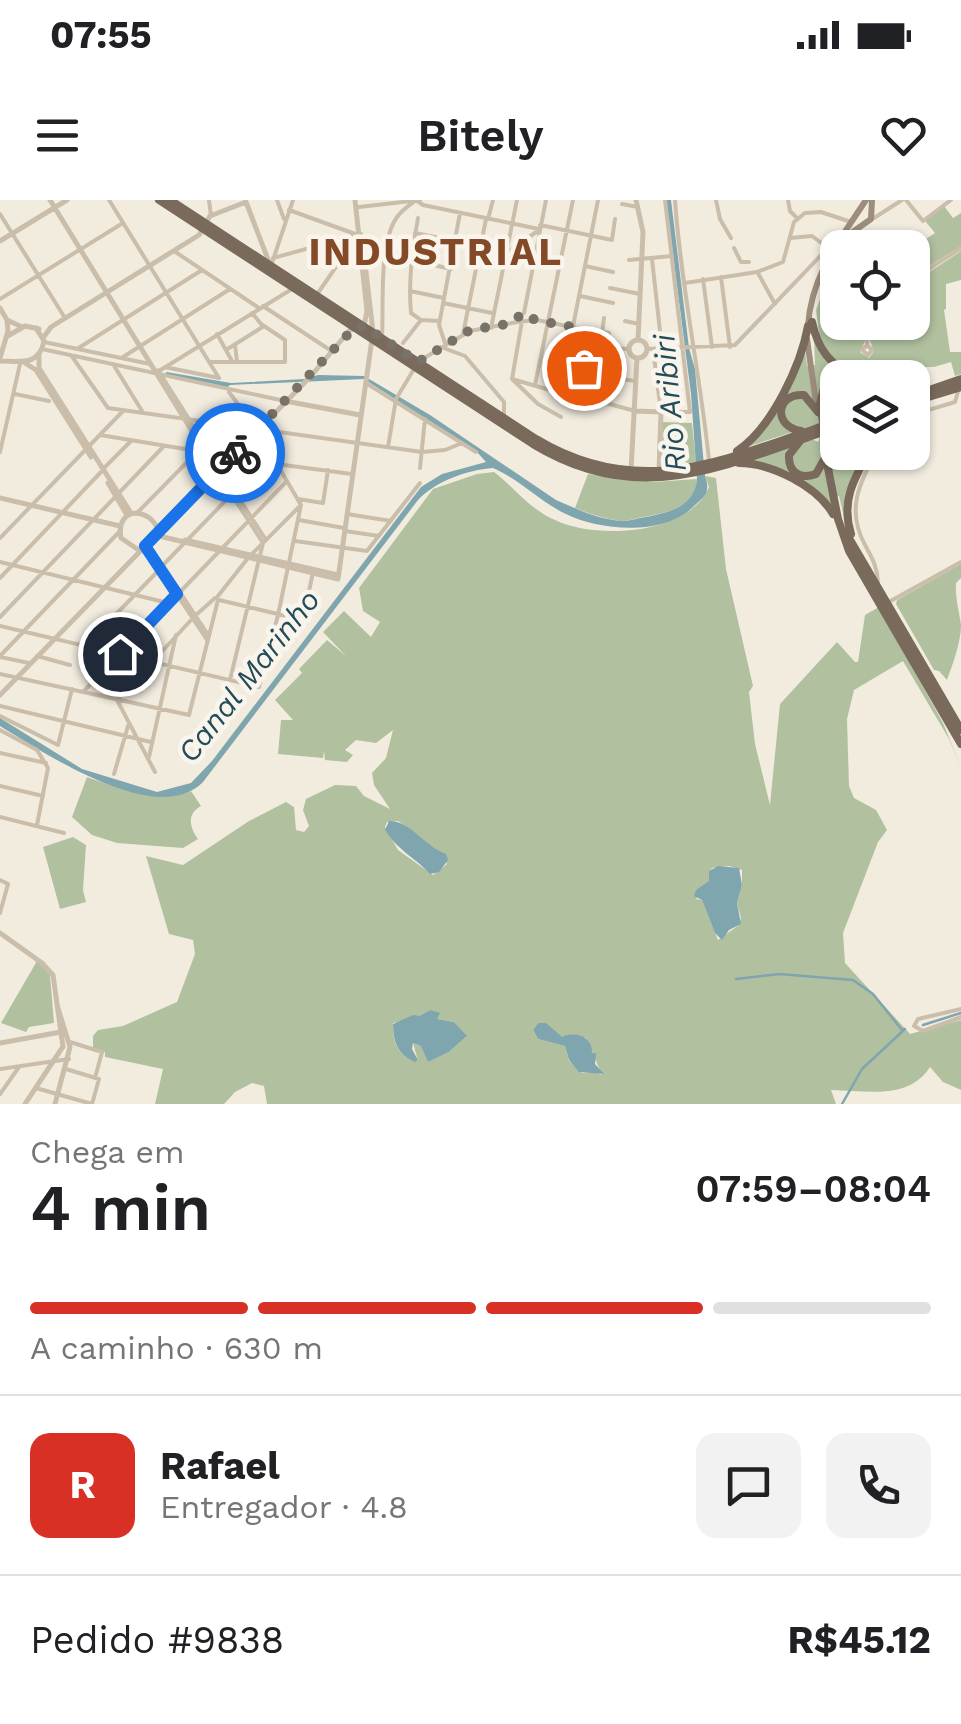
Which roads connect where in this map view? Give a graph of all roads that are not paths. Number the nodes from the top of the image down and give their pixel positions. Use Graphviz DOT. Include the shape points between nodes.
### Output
graph roads {
  1 [pos="50,200"];
  2 [pos="67,200"];
  3 [pos="109,200"];
  4 [pos="159,200"];
  5 [pos="170,200"];
  6 [pos="210,200"];
  7 [pos="277,200"];
  8 [pos="293,200"];
  9 [pos="344,200"];
  10 [pos="418,200"];
  11 [pos="493,200"];
  12 [pos="516,200"];
  13 [pos="546,200"];
  14 [pos="573,200"];
  15 [pos="598,200"];
  16 [pos="665,200"];
  17 [pos="675,200"];
  18 [pos="716,200"];
  19 [pos="788,200"];
  20 [pos="904,200"];
  21 [pos="951,200"];
  22 [pos="248,201"];
  23 [pos="357,203"];
  24 [pos="622,204"];
  25 [pos="637,204"];
  26 [pos="867,206"];
  27 [pos="55,208"];
  28 [pos="290,210"];
  29 [pos="460,213"];
  30 [pos="0,214"];
  31 [pos="418,218"];
  32 [pos="797,218"];
  33 [pos="487,219"];
  34 [pos="615,219"];
  35 [pos="207,222"];
  36 [pos="285,222"];
  37 [pos="851,222"];
  38 [pos="123,223"];
  39 [pos="510,224"];
  40 [pos="540,228"];
  41 [pos="567,230"];
  42 [pos="846,230"];
  43 [pos="851,230"];
  44 [pos="416,233"];
  45 [pos="12,234"];
  46 [pos="360,235"];
  47 [pos="592,236"];
  48 [pos="731,238"];
  49 [pos="790,238"];
  50 [pos="820,240"];
  51 [pos="456,241"];
  52 [pos="0,242"];
  53 [pos="734,248"];
  54 [pos="961,248"];
  55 [pos="81,250"];
  56 [pos="174,251"];
  57 [pos="505,254"];
  58 [pos="672,256"];
  59 [pos="652,259"];
  60 [pos="412,260"];
  61 [pos="630,260"];
  62 [pos="643,260"];
  63 [pos="749,262"];
  64 [pos="820,262"];
  65 [pos="271,263"];
  66 [pos="150,266"];
  67 [pos="585,266"];
  68 [pos="930,268"];
  69 [pos="451,269"];
  70 [pos="202,270"];
  71 [pos="613,272"];
  72 [pos="757,272"];
  73 [pos="38,276"];
  74 [pos="720,276"];
  75 [pos="703,279"];
  76 [pos="820,280"];
  77 [pos="684,283"];
  78 [pos="230,288"];
  79 [pos="294,288"];
  80 [pos="610,288"];
  81 [pos="410,290"];
  82 [pos="107,291"];
  83 [pos="167,292"];
  84 [pos="641,294"];
  85 [pos="317,295"];
  86 [pos="580,296"];
  87 [pos="0,300"];
  88 [pos="444,301"];
  89 [pos="613,302"];
  90 [pos="775,304"];
  91 [pos="261,307"];
  92 [pos="0,308"];
  93 [pos="469,309"];
  94 [pos="252,313"];
  95 [pos="493,313"];
  96 [pos="524,313"];
  97 [pos="65,318"];
  98 [pos="124,318"];
  99 [pos="604,318"];
  100 [pos="184,319"];
  101 [pos="530,319"];
  102 [pos="8,320"];
  103 [pos="420,320"];
  104 [pos="519,320"];
  105 [pos="440,322"];
  106 [pos="548,322"];
  107 [pos="625,322"];
  108 [pos="639,324"];
  109 [pos="810,324"];
  110 [pos="52,326"];
  111 [pos="264,326"];
  112 [pos="22,327"];
  113 [pos="573,327"];
  114 [pos="36,328"];
  115 [pos="360,328"];
  116 [pos="490,329"];
  117 [pos="602,331"];
  118 [pos="217,334"];
  119 [pos="463,334"];
  120 [pos="376,337"];
  121 [pos="3,338"];
  122 [pos="638,340"];
  123 [pos="867,340"];
  124 [pos="235,344"];
  125 [pos="403,344"];
  126 [pos="443,345"];
  127 [pos="867,345"];
  128 [pos="42,346"];
  129 [pos="141,346"];
  130 [pos="200,346"];
  131 [pos="730,346"];
  132 [pos="712,347"];
  133 [pos="608,348"];
  134 [pos="662,348"];
  135 [pos="689,348"];
  136 [pos="76,349"];
  137 [pos="629,349"];
  138 [pos="650,349"];
  139 [pos="226,350"];
  140 [pos="332,351"];
  141 [pos="568,353"];
  142 [pos="71,355"];
  143 [pos="1,357"];
  144 [pos="123,358"];
  145 [pos="637,358"];
  146 [pos="830,360"];
  147 [pos="210,362"];
  148 [pos="235,362"];
  149 [pos="23,364"];
  150 [pos="113,364"];
  151 [pos="150,364"];
  152 [pos="566,364"];
  153 [pos="417,365"];
  154 [pos="159,372"];
  155 [pos="603,374"];
  156 [pos="43,378"];
  157 [pos="615,378"];
  158 [pos="512,379"];
  159 [pos="366,380"];
  160 [pos="636,381"];
  161 [pos="535,385"];
  162 [pos="960,385"];
  163 [pos="227,390"];
  164 [pos="560,392"];
  165 [pos="14,394"];
  166 [pos="930,394"];
  167 [pos="942,394"];
  168 [pos="930,396"];
  169 [pos="52,398"];
  170 [pos="396,398"];
  171 [pos="285,401"];
  172 [pos="591,402"];
  173 [pos="602,402"];
  174 [pos="951,403"];
  175 [pos="820,404"];
  176 [pos="819,408"];
  177 [pos="930,409"];
  178 [pos="124,410"];
  179 [pos="634,412"];
  180 [pos="661,412"];
  181 [pos="143,413"];
  182 [pos="820,414"];
  183 [pos="361,415"];
  184 [pos="562,416"];
  185 [pos="186,419"];
  186 [pos="425,419"];
  187 [pos="502,421"];
  188 [pos="256,430"];
  189 [pos="820,430"];
  190 [pos="810,433"];
  191 [pos="2,435"];
  192 [pos="100,435"];
  193 [pos="131,440"];
  194 [pos="356,442"];
  195 [pos="462,442"];
  196 [pos="164,446"];
  197 [pos="388,447"];
  198 [pos="87,448"];
  199 [pos="200,449"];
  200 [pos="0,452"];
  201 [pos="422,452"];
  202 [pos="476,452"];
  203 [pos="270,455"];
  204 [pos="722,463"];
  205 [pos="276,464"];
  206 [pos="708,467"];
  207 [pos="420,468"];
  208 [pos="328,470"];
  209 [pos="820,470"];
  210 [pos="830,470"];
  211 [pos="860,470"];
  212 [pos="864,470"];
  213 [pos="102,471"];
  214 [pos="219,471"];
  215 [pos="659,472"];
  216 [pos="695,472"];
  217 [pos="631,473"];
  218 [pos="352,474"];
  219 [pos="286,481"];
  220 [pos="420,483"];
  221 [pos="232,493"];
  222 [pos="116,494"];
  223 [pos="835,496"];
  224 [pos="0,498"];
  225 [pos="300,502"];
  226 [pos="32,505"];
  227 [pos="63,512"];
  228 [pos="132,513"];
  229 [pos="347,514"];
  230 [pos="92,520"];
  231 [pos="249,520"];
  232 [pos="299,520"];
  233 [pos="391,520"];
  234 [pos="120,529"];
  235 [pos="345,530"];
  236 [pos="157,533"];
  237 [pos="379,536"];
  238 [pos="0,538"];
  239 [pos="264,541"];
  240 [pos="295,541"];
  241 [pos="186,542"];
  242 [pos="144,547"];
  243 [pos="847,547"];
  244 [pos="342,548"];
  245 [pos="220,550"];
  246 [pos="250,557"];
  247 [pos="860,557"];
  248 [pos="260,559"];
  249 [pos="0,562"];
  250 [pos="961,562"];
  251 [pos="13,565"];
  252 [pos="288,566"];
  253 [pos="161,567"];
  254 [pos="873,570"];
  255 [pos="43,572"];
  256 [pos="314,572"];
  257 [pos="0,578"];
  258 [pos="73,579"];
  259 [pos="105,586"];
  260 [pos="178,593"];
  261 [pos="135,594"];
  262 [pos="218,599"];
  263 [pos="887,602"];
  264 [pos="168,603"];
  265 [pos="249,608"];
  266 [pos="278,616"];
  267 [pos="194,617"];
  268 [pos="0,618"];
  269 [pos="0,626"];
  270 [pos="23,630"];
  271 [pos="176,635"];
  272 [pos="55,638"];
  273 [pos="208,638"];
  274 [pos="86,645"];
  275 [pos="120,654"];
  276 [pos="0,656"];
  277 [pos="37,656"];
  278 [pos="151,661"];
  279 [pos="30,663"];
  280 [pos="70,665"];
  281 [pos="170,666"];
  282 [pos="200,673"];
  283 [pos="0,674"];
  284 [pos="16,678"];
  285 [pos="230,680"];
  286 [pos="72,689"];
  287 [pos="84,692"];
  288 [pos="0,695"];
  289 [pos="117,700"];
  290 [pos="0,706"];
  291 [pos="161,709"];
  292 [pos="0,716"];
  293 [pos="64,719"];
  294 [pos="129,724"];
  295 [pos="956,729"];
  296 [pos="0,730"];
  297 [pos="125,736"];
  298 [pos="137,739"];
  299 [pos="152,742"];
  300 [pos="961,744"];
  301 [pos="961,752"];
  302 [pos="0,753"];
  303 [pos="148,760"];
  304 [pos="46,763"];
  305 [pos="155,772"];
  306 [pos="114,774"];
  307 [pos="0,786"];
  308 [pos="43,796"];
  309 [pos="0,817"];
  310 [pos="36,825"];
  311 [pos="64,833"];
  312 [pos="0,880"];
  313 [pos="0,913"];
  314 [pos="0,933"];
  315 [pos="961,1009"];
  316 [pos="961,1017"];
  317 [pos="64,1032"];
  318 [pos="0,1043"];
  319 [pos="67,1046"];
  320 [pos="68,1059"];
  321 [pos="56,1060"];
  322 [pos="18,1066"];
  323 [pos="66,1069"];
  324 [pos="0,1070"];
  325 [pos="97,1078"];
  326 [pos="36,1088"];
  327 [pos="0,1094"];
  328 [pos="58,1095"];
  329 [pos="27,1102"];
  330 [pos="56,1104"];
  331 [pos="92,1104"];
  1 -- 27 [label="street"];
  2 -- 27 [label="street"];
  3 -- 38 [label="street"];
  4 -- 35 [label="main road"];
  5 -- 35 [label="main road"];
  6 -- 35 [label="street"];
  7 -- 36 [label="street"];
  8 -- 28 [label="street"];
  9 -- 23 [label="street"];
  10 -- 23 [label="street"];
  10 -- 29 [label="street"];
  10 -- 120 [label="street" via="395,220"];
  11 -- 33 [label="street"];
  12 -- 39 [label="street"];
  13 -- 40 [label="street"];
  14 -- 41 [label="street"];
  15 -- 47 [label="street"];
  16 -- 58 [label="street"];
  17 -- 77 [label="street"];
  18 -- 48 [label="street"];
  19 -- 32 [label="street"];
  20 -- 21 [label="street" via="923,221"];
  20 -- 26 [label="street" via="882,212"];
  22 -- 35 [label="street"];
  22 -- 65 [label="street"];
  23 -- 46 [label="street"];
  24 -- 25 [label="street"];
  25 -- 62 [label="street"];
  26 -- 37 [label="main road"];
  26 -- 43 [label="main road"];
  27 -- 45 [label="street"];
  27 -- 55 [label="street"];
  28 -- 36 [label="street"];
  28 -- 46 [label="street"];
  29 -- 33 [label="street"];
  29 -- 51 [label="street"];
  30 -- 45 [label="street"];
  31 -- 44 [label="street"];
  32 -- 37 [label="street" via="818,212"];
  32 -- 49 [label="street"];
  33 -- 39 [label="street"];
  33 -- 93 [label="street"];
  34 -- 47 [label="street" via="612,240"];
  35 -- 56 [label="street" via="199,236"];
  35 -- 65 [label="main road"];
  35 -- 79 [label="main road"];
  36 -- 65 [label="street"];
  37 -- 42 [label="main road"];
  38 -- 55 [label="street"];
  38 -- 66 [label="street"];
  39 -- 40 [label="street"];
  39 -- 57 [label="street"];
  40 -- 41 [label="street"];
  40 -- 57 [label="street"];
  40 -- 96 [label="street"];
  41 -- 47 [label="street"];
  41 -- 106 [label="street"];
  44 -- 51 [label="street"];
  44 -- 60 [label="street"];
  45 -- 52 [label="street"];
  45 -- 73 [label="street"];
  46 -- 65 [label="street"];
  46 -- 85 [label="street"];
  46 -- 115 [label="street" via="367,318"];
  46 -- 120 [label="street"];
  47 -- 67 [label="street"];
  49 -- 50 [label="street"];
  49 -- 72 [label="street" via="784,262"];
  51 -- 69 [label="street"];
  53 -- 63 [label="street" via="741,262"];
  54 -- 68 [label="street"];
  55 -- 73 [label="street"];
  55 -- 82 [label="street"];
  56 -- 66 [label="street"];
  56 -- 70 [label="street"];
  57 -- 95 [label="street"];
  58 -- 59 [label="street"];
  58 -- 135 [label="street"];
  59 -- 62 [label="street"];
  59 -- 134 [label="street"];
  60 -- 69 [label="street"];
  60 -- 81 [label="street"];
  61 -- 62 [label="street"];
  62 -- 84 [label="street"];
  64 -- 90 [label="street"];
  65 -- 85 [label="main road"];
  66 -- 82 [label="street"];
  66 -- 83 [label="street"];
  67 -- 71 [label="street"];
  67 -- 86 [label="street"];
  69 -- 88 [label="street"];
  70 -- 78 [label="street"];
  70 -- 83 [label="street"];
  72 -- 74 [label="street"];
  72 -- 90 [label="street"];
  73 -- 87 [label="street"];
  73 -- 97 [label="street"];
  74 -- 75 [label="street"];
  74 -- 131 [label="street"];
  75 -- 77 [label="street"];
  75 -- 132 [label="street"];
  76 -- 109 [label="main road"];
  77 -- 135 [label="street"];
  78 -- 91 [label="street"];
  78 -- 100 [label="street"];
  79 -- 91 [label="street"];
  79 -- 115 [label="main road"];
  80 -- 84 [label="street"];
  81 -- 88 [label="street"];
  81 -- 103 [label="street" via="411,313"];
  82 -- 97 [label="street"];
  82 -- 98 [label="street"];
  83 -- 98 [label="street"];
  83 -- 100 [label="street"];
  84 -- 108 [label="street"];
  85 -- 115 [label="main road"];
  86 -- 89 [label="street"];
  86 -- 113 [label="street"];
  88 -- 93 [label="street"];
  88 -- 105 [label="street"];
  90 -- 131 [label="street"];
  91 -- 94 [label="street"];
  91 -- 140 [label="street"];
  92 -- 102 [label="street"];
  93 -- 95 [label="street"];
  93 -- 119 [label="street"];
  94 -- 111 [label="street"];
  94 -- 118 [label="street"];
  95 -- 116 [label="street"];
  96 -- 101 [label="street"];
  96 -- 104 [label="street"];
  97 -- 110 [label="street"];
  98 -- 129 [label="street"];
  98 -- 136 [label="street"];
  99 -- 117 [label="street"];
  100 -- 129 [label="street"];
  100 -- 130 [label="street"];
  101 -- 104 [label="street"];
  101 -- 106 [label="street"];
  102 -- 112 [label="street"];
  102 -- 121 [label="street"];
  103 -- 105 [label="street"];
  103 -- 125 [label="street"];
  104 -- 116 [label="street"];
  104 -- 158 [label="street"];
  105 -- 126 [label="street"];
  106 -- 113 [label="street"];
  106 -- 161 [label="street"];
  107 -- 108 [label="street"];
  108 -- 122 [label="street"];
  109 -- 146 [label="main road"];
  109 -- 176 [label="main road"];
  109 -- 204 [label="main road" via="800,362 759,431"];
  110 -- 114 [label="street"];
  110 -- 128 [label="street"];
  111 -- 124 [label="street"];
  111 -- 148 [label="street" via="286,340 285,362"];
  112 -- 114 [label="street"];
  112 -- 121 [label="street"];
  113 -- 117 [label="street"];
  113 -- 141 [label="street"];
  114 -- 128 [label="street"];
  115 -- 120 [label="main road"];
  115 -- 140 [label="street"];
  116 -- 119 [label="street"];
  117 -- 133 [label="street" via="610,334"];
  118 -- 130 [label="street"];
  118 -- 139 [label="street"];
  119 -- 126 [label="street"];
  120 -- 153 [label="main road"];
  120 -- 159 [label="street"];
  121 -- 143 [label="street"];
  122 -- 137 [label="street"];
  122 -- 138 [label="street"];
  123 -- 127 [label="street"];
  124 -- 139 [label="street"];
  124 -- 148 [label="street"];
  126 -- 153 [label="street"];
  126 -- 187 [label="street" via="465,356 504,402"];
  128 -- 136 [label="street"];
  128 -- 142 [label="street"];
  128 -- 149 [label="street"];
  128 -- 156 [label="street" via="37,363"];
  129 -- 144 [label="street"];
  129 -- 151 [label="street"];
  129 -- 154 [label="street"];
  130 -- 147 [label="street"];
  130 -- 154 [label="street"];
  131 -- 132 [label="street"];
  132 -- 135 [label="street"];
  133 -- 137 [label="street"];
  133 -- 141 [label="street" via="590,347 586,356"];
  134 -- 135 [label="street"];
  134 -- 138 [label="street"];
  135 -- 180 [label="street" via="689,412"];
  135 -- 206 [label="street"];
  136 -- 144 [label="street"];
  137 -- 145 [label="street"];
  138 -- 145 [label="street"];
  138 -- 180 [label="street"];
  139 -- 148 [label="street"];
  140 -- 171 [label="street"];
  141 -- 152 [label="street"];
  142 -- 150 [label="street"];
  142 -- 178 [label="street" via="108,408"];
  143 -- 149 [label="street"];
  144 -- 151 [label="street"];
  145 -- 160 [label="street"];
  147 -- 148 [label="street"];
  147 -- 154 [label="street" via="219,378"];
  149 -- 156 [label="street"];
  149 -- 165 [label="street"];
  150 -- 154 [label="street"];
  150 -- 181 [label="street"];
  151 -- 154 [label="street"];
  152 -- 155 [label="street"];
  152 -- 164 [label="street"];
  153 -- 170 [label="street"];
  153 -- 187 [label="main road"];
  154 -- 163 [label="street"];
  154 -- 185 [label="street"];
  156 -- 169 [label="street"];
  157 -- 160 [label="street"];
  158 -- 161 [label="street"];
  158 -- 184 [label="street"];
  159 -- 170 [label="street"];
  159 -- 183 [label="street"];
  160 -- 179 [label="street"];
  161 -- 164 [label="street"];
  162 -- 166 [label="main road"];
  162 -- 167 [label="main road"];
  162 -- 174 [label="street"];
  163 -- 171 [label="street"];
  163 -- 188 [label="street"];
  164 -- 172 [label="street"];
  165 -- 169 [label="street"];
  165 -- 191 [label="street"];
  167 -- 168 [label="main road"];
  167 -- 174 [label="street"];
  169 -- 198 [label="street"];
  170 -- 186 [label="street"];
  170 -- 197 [label="street"];
  171 -- 183 [label="street"];
  171 -- 188 [label="street"];
  173 -- 179 [label="street"];
  174 -- 177 [label="street"];
  175 -- 176 [label="main road"];
  176 -- 182 [label="main road, bridge"];
  176 -- 190 [label="main road" via="797,394 780,410 788,427"];
  178 -- 181 [label="street"];
  178 -- 192 [label="street"];
  179 -- 180 [label="street"];
  179 -- 217 [label="street"];
  180 -- 215 [label="street"];
  181 -- 185 [label="street"];
  183 -- 194 [label="street"];
  185 -- 188 [label="street"];
  185 -- 199 [label="street"];
  185 -- 214 [label="street"];
  186 -- 195 [label="street"];
  186 -- 201 [label="street"];
  187 -- 217 [label="main road" via="567,455"];
  188 -- 194 [label="street"];
  188 -- 203 [label="street"];
  188 -- 214 [label="street"];
  189 -- 190 [label="main road"];
  190 -- 204 [label="main road"];
  190 -- 209 [label="main road" via="790,451 790,468 800,476"];
  191 -- 200 [label="street"];
  192 -- 193 [label="street"];
  192 -- 198 [label="street"];
  193 -- 196 [label="street"];
  193 -- 213 [label="street"];
  194 -- 197 [label="street"];
  194 -- 218 [label="street"];
  195 -- 201 [label="street"];
  195 -- 202 [label="street"];
  196 -- 199 [label="street"];
  196 -- 222 [label="street"];
  197 -- 201 [label="street"];
  198 -- 213 [label="street"];
  198 -- 226 [label="street"];
  199 -- 214 [label="street"];
  199 -- 228 [label="street"];
  201 -- 207 [label="street"];
  203 -- 205 [label="street"];
  203 -- 221 [label="street"];
  204 -- 206 [label="main road"];
  204 -- 243 [label="main road" via="764,466 814,493 830,508"];
  205 -- 208 [label="street"];
  205 -- 219 [label="street"];
  206 -- 216 [label="main road"];
  208 -- 218 [label="street"];
  208 -- 225 [label="street" via="323,503"];
  210 -- 223 [label="main road"];
  211 -- 247 [label="main road" via="846,506"];
  212 -- 254 [label="street" via="854,508"];
  213 -- 222 [label="street"];
  213 -- 227 [label="street"];
  214 -- 221 [label="street"];
  214 -- 236 [label="street"];
  215 -- 216 [label="main road"];
  215 -- 217 [label="main road"];
  216 -- 217 [label="main road"];
  218 -- 229 [label="street"];
  219 -- 225 [label="street"];
  219 -- 231 [label="street"];
  220 -- 233 [label="street"];
  221 -- 231 [label="street"];
  221 -- 241 [label="street"];
  222 -- 228 [label="street"];
  222 -- 230 [label="street"];
  223 -- 243 [label="main road"];
  223 -- 247 [label="main road"];
  224 -- 226 [label="street"];
  225 -- 232 [label="street"];
  225 -- 239 [label="street"];
  226 -- 227 [label="street"];
  226 -- 238 [label="street"];
  227 -- 230 [label="street"];
  227 -- 251 [label="street"];
  228 -- 234 [label="street"];
  228 -- 236 [label="street" via="152,517"];
  229 -- 233 [label="street"];
  229 -- 235 [label="street"];
  230 -- 234 [label="street"];
  230 -- 255 [label="street"];
  231 -- 239 [label="street"];
  231 -- 245 [label="street"];
  232 -- 235 [label="street"];
  232 -- 240 [label="street"];
  233 -- 237 [label="street"];
  234 -- 242 [label="street" via="124,541"];
  234 -- 258 [label="street"];
  235 -- 237 [label="street"];
  235 -- 244 [label="street"];
  236 -- 241 [label="street"];
  236 -- 242 [label="street"];
  237 -- 244 [label="street" via="367,551"];
  239 -- 246 [label="street"];
  239 -- 248 [label="street"];
  240 -- 244 [label="street"];
  240 -- 252 [label="street"];
  241 -- 245 [label="street"];
  241 -- 253 [label="street"];
  242 -- 253 [label="street"];
  242 -- 259 [label="street"];
  243 -- 295 [label="main road"];
  244 -- 256 [label="street" via="338,577"];
  245 -- 246 [label="street"];
  245 -- 260 [label="street"];
  246 -- 248 [label="street"];
  246 -- 262 [label="street"];
  247 -- 254 [label="main road"];
  248 -- 252 [label="street"];
  248 -- 265 [label="street"];
  249 -- 251 [label="street"];
  250 -- 263 [label="street"];
  251 -- 255 [label="street"];
  251 -- 257 [label="street"];
  252 -- 256 [label="street"];
  252 -- 266 [label="street"];
  253 -- 260 [label="street"];
  253 -- 261 [label="street"];
  254 -- 263 [label="main road"];
  255 -- 258 [label="street"];
  255 -- 268 [label="street"];
  256 -- 266 [label="street" via="303,620"];
  258 -- 259 [label="street"];
  258 -- 270 [label="street"];
  259 -- 261 [label="street"];
  259 -- 272 [label="street"];
  260 -- 264 [label="street"];
  260 -- 267 [label="street"];
  261 -- 264 [label="street"];
  261 -- 274 [label="street"];
  262 -- 265 [label="street"];
  262 -- 267 [label="street"];
  262 -- 273 [label="street"];
  263 -- 295 [label="main road"];
  264 -- 275 [label="street"];
  265 -- 266 [label="street"];
  265 -- 285 [label="street"];
  266 -- 285 [label="street" via="259,687"];
  267 -- 271 [label="street"];
  267 -- 273 [label="street"];
  269 -- 270 [label="street"];
  270 -- 272 [label="street"];
  270 -- 276 [label="street"];
  271 -- 278 [label="street"];
  271 -- 281 [label="street"];
  272 -- 274 [label="street"];
  272 -- 277 [label="street"];
  273 -- 282 [label="street"];
  274 -- 275 [label="street"];
  275 -- 278 [label="street"];
  275 -- 287 [label="street"];
  276 -- 279 [label="street"];
  277 -- 279 [label="street"];
  277 -- 280 [label="street"];
  278 -- 281 [label="street"];
  278 -- 289 [label="street"];
  279 -- 284 [label="street"];
  281 -- 282 [label="street"];
  281 -- 291 [label="street"];
  282 -- 285 [label="street"];
  282 -- 291 [label="street" via="189,715"];
  283 -- 284 [label="street"];
  284 -- 286 [label="street"];
  284 -- 288 [label="street"];
  286 -- 287 [label="street"];
  286 -- 293 [label="street"];
  287 -- 289 [label="street"];
  289 -- 291 [label="street"];
  289 -- 294 [label="street"];
  290 -- 293 [label="street"];
  291 -- 299 [label="street"];
  292 -- 293 [label="street" via="58,745"];
  293 -- 297 [label="street"];
  294 -- 297 [label="street"];
  294 -- 298 [label="street"];
  295 -- 300 [label="main road"];
  295 -- 301 [label="street"];
  296 -- 304 [label="street" via="38,750"];
  297 -- 298 [label="street"];
  297 -- 306 [label="street"];
  298 -- 299 [label="street"];
  298 -- 303 [label="street"];
  299 -- 303 [label="street"];
  302 -- 304 [label="street"];
  303 -- 305 [label="street"];
  304 -- 308 [label="street"];
  307 -- 308 [label="street"];
  308 -- 310 [label="street"];
  309 -- 310 [label="street"];
  310 -- 311 [label="street"];
  312 -- 313 [label="street" via="8,882"];
  314 -- 317 [label="street" via="53,975"];
  315 -- 316 [label="street" via="918,1019 914,1026 921,1032"];
  317 -- 318 [label="street"];
  317 -- 319 [label="street"];
  319 -- 320 [label="street"];
  319 -- 321 [label="street"];
  319 -- 325 [label="street" via="102,1052"];
  320 -- 321 [label="street"];
  320 -- 323 [label="street"];
  321 -- 322 [label="street"];
  321 -- 326 [label="street"];
  322 -- 324 [label="street"];
  322 -- 327 [label="street"];
  323 -- 325 [label="street"];
  323 -- 328 [label="street"];
  325 -- 331 [label="street"];
  326 -- 328 [label="street"];
  326 -- 329 [label="street"];
  328 -- 330 [label="street"];
  328 -- 331 [label="street"];
}
